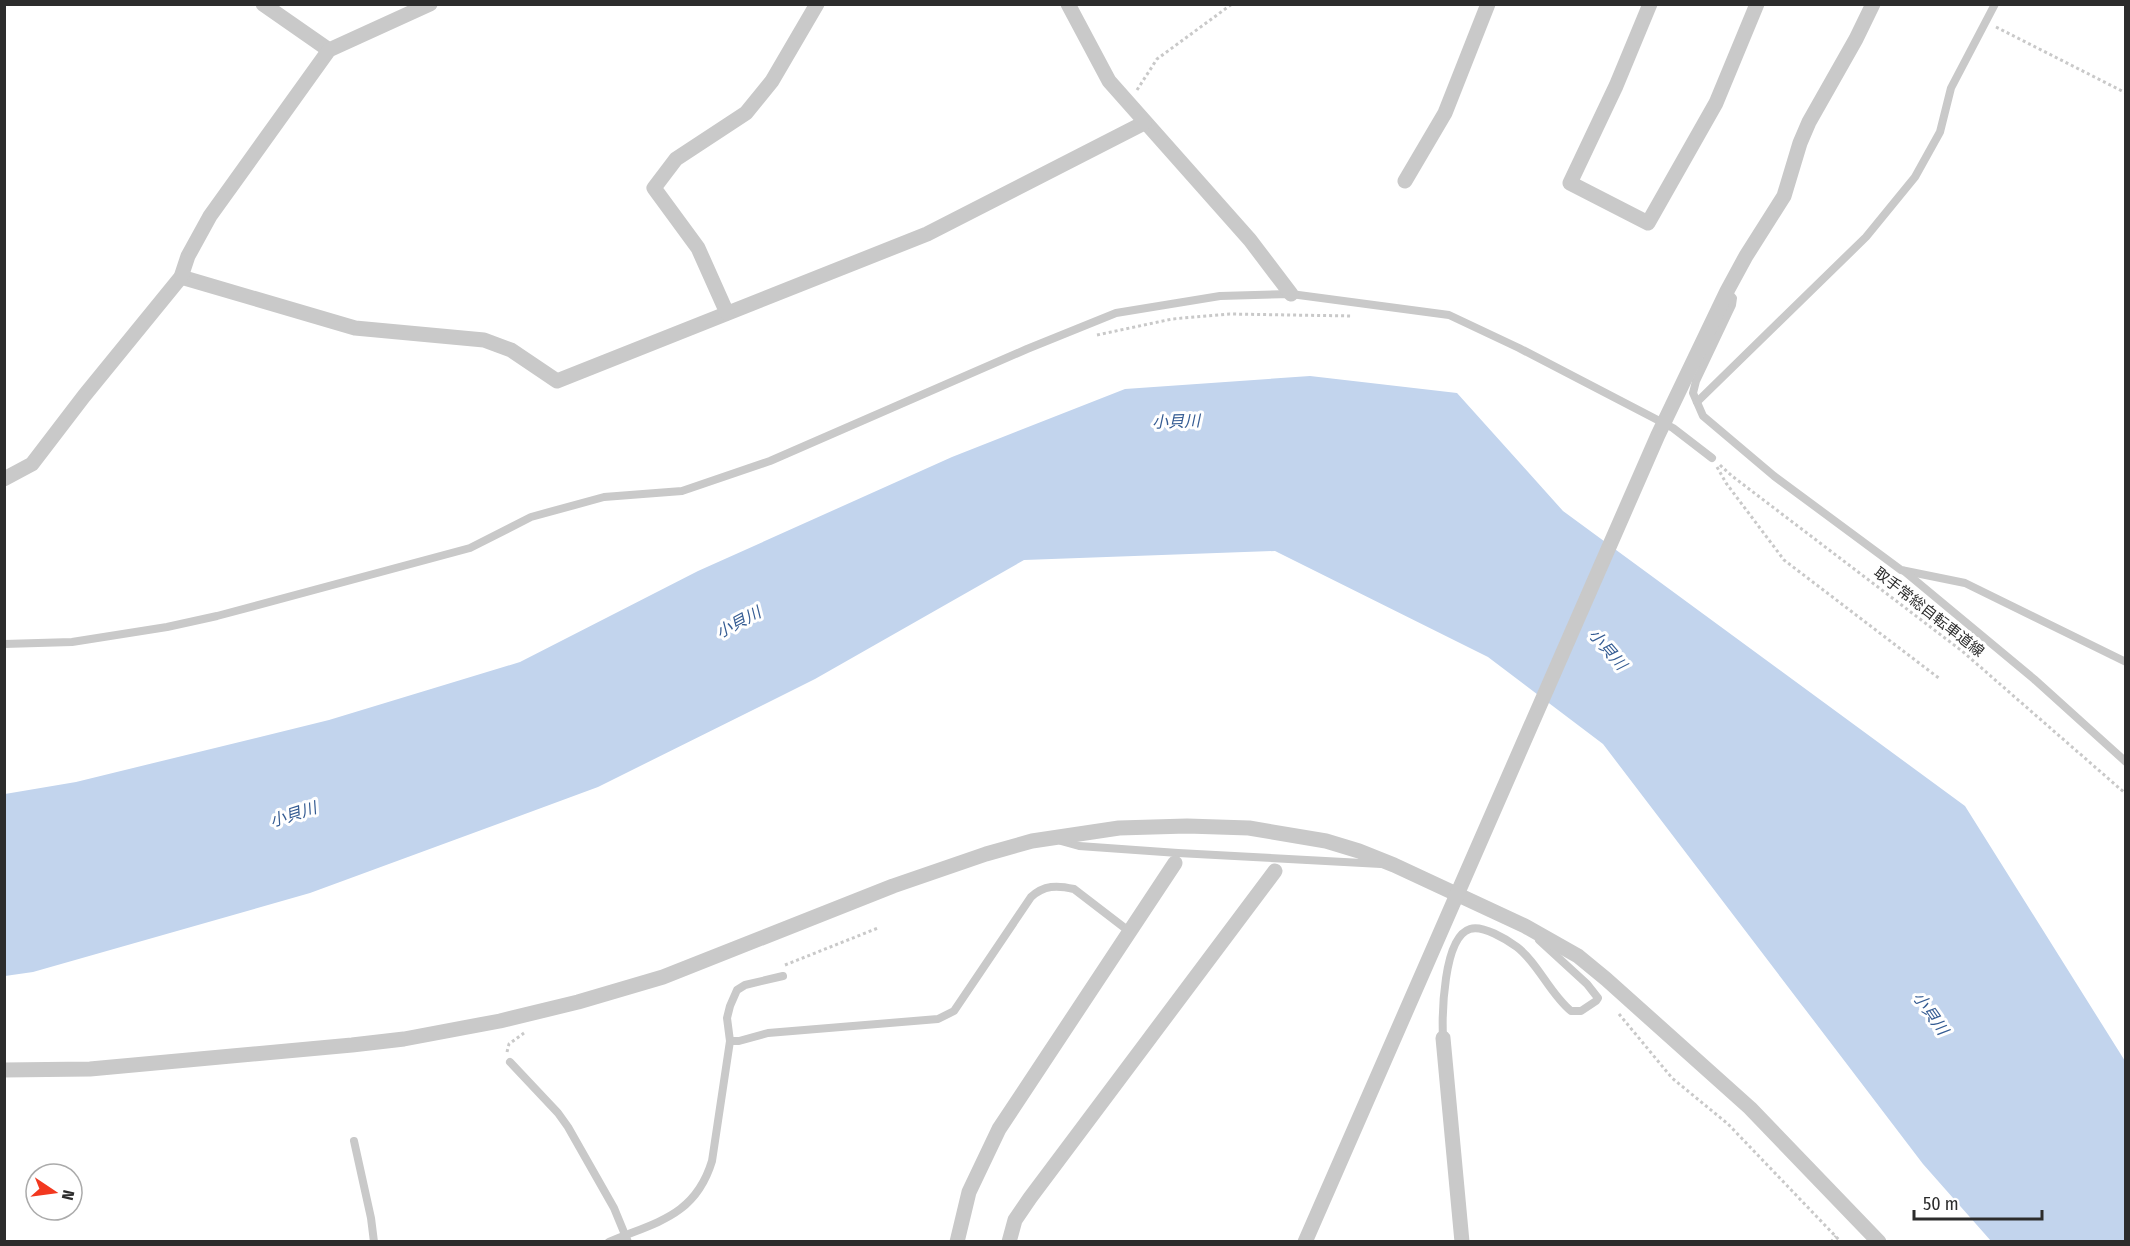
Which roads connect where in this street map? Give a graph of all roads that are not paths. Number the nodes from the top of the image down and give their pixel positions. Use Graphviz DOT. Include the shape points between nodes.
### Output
graph roads {
  1 [pos="263,4"];
  2 [pos="430,4"];
  3 [pos="817,4"];
  4 [pos="1068,4"];
  5 [pos="1488,4"];
  6 [pos="1650,4"];
  7 [pos="1757,4"];
  8 [pos="1873,4"];
  9 [pos="1995,4"];
  10 [pos="329,50"];
  11 [pos="1144,123"];
  12 [pos="1405,181"];
  13 [pos="181,277"];
  14 [pos="1727,291"];
  15 [pos="1291,294"];
  16 [pos="727,313"];
  17 [pos="1697,402"];
  18 [pos="1661,429"];
  19 [pos="1712,458"];
  20 [pos="4,479"];
  21 [pos="1901,570"];
  22 [pos="4,644"];
  23 [pos="2126,662"];
  24 [pos="2126,762"];
  25 [pos="1049,838"];
  26 [pos="1177,858"];
  27 [pos="1394,865"];
  28 [pos="1276,866"];
  29 [pos="1460,887"];
  30 [pos="1525,926"];
  31 [pos="1130,932"];
  32 [pos="783,976"];
  33 [pos="1443,1038"];
  34 [pos="730,1041"];
  35 [pos="510,1062"];
  36 [pos="4,1070"];
  37 [pos="354,1141"];
  38 [pos="626,1238"];
  39 [pos="374,1242"];
  40 [pos="609,1242"];
  41 [pos="957,1242"];
  42 [pos="1009,1242"];
  43 [pos="1305,1242"];
  44 [pos="1462,1242"];
  45 [pos="1879,1242"];
  1 -- 10 [label="street"];
  2 -- 10 [label="street"];
  3 -- 16 [label="street" via="772,81 746,113 676,159 654,188 698,248"];
  4 -- 11 [label="street" via="1109,81"];
  5 -- 12 [label="street" via="1445,113"];
  6 -- 7 [label="street" via="1570,183 1648,223 1716,103"];
  8 -- 14 [label="street" via="1809,122 1784,196"];
  9 -- 17 [label="lane" via="1951,88 1940,132 1915,177 1866,237"];
  10 -- 13 [label="street" via="210,216"];
  11 -- 15 [label="street" via="1250,240"];
  11 -- 16 [label="street" via="927,234"];
  13 -- 16 [label="street" via="355,328 484,340 511,350 557,381"];
  13 -- 20 [label="street" via="32,464"];
  14 -- 17 [label="lane" via="1733,298 1732,305 1696,381 1693,393"];
  14 -- 18 [label="street"];
  15 -- 18 [label="lane" via="1449,315 1519,348"];
  15 -- 22 [label="lane" via="1220,296 1116,313 770,461 682,491 604,497 531,517 470,548 217,616 72,642"];
  17 -- 21 [label="lane" via="1703,416 1739,448"];
  18 -- 19 [label="lane"];
  18 -- 29 [label="street"];
  21 -- 23 [label="lane" via="1965,583"];
  21 -- 24 [label="lane" via="2034,679"];
  25 -- 26 [label="lane" via="1079,846"];
  25 -- 27 [label="street" via="1119,828 1249,828 1326,841"];
  25 -- 36 [label="street" via="986,854 893,886 663,977 530,1014 352,1046 90,1069"];
  26 -- 28 [label="lane"];
  26 -- 31 [label="street"];
  27 -- 28 [label="lane"];
  27 -- 29 [label="street"];
  28 -- 42 [label="street" via="1030,1198 1016,1220"];
  29 -- 30 [label="street"];
  29 -- 43 [label="street"];
  30 -- 33 [label="lane" via="1598,998 1581,1011 1571,1011 1518,948 1489,932 1471,929 1462,934 1449,964 1443,1000"];
  30 -- 45 [label="street" via="1578,956 1615,986 1750,1108"];
  31 -- 34 [label="lane" via="1074,889 1049,886 1031,897 954,1011 946,1016 768,1033"];
  31 -- 41 [label="street" via="999,1129 969,1192"];
  32 -- 34 [label="lane" via="737,990 727,1018"];
  33 -- 44 [label="street"];
  34 -- 38 [label="lane" via="708,1174 700,1188 672,1216"];
  35 -- 38 [label="lane" via="568,1126 614,1208"];
  37 -- 39 [label="lane"];
  38 -- 40 [label="lane"];
}
